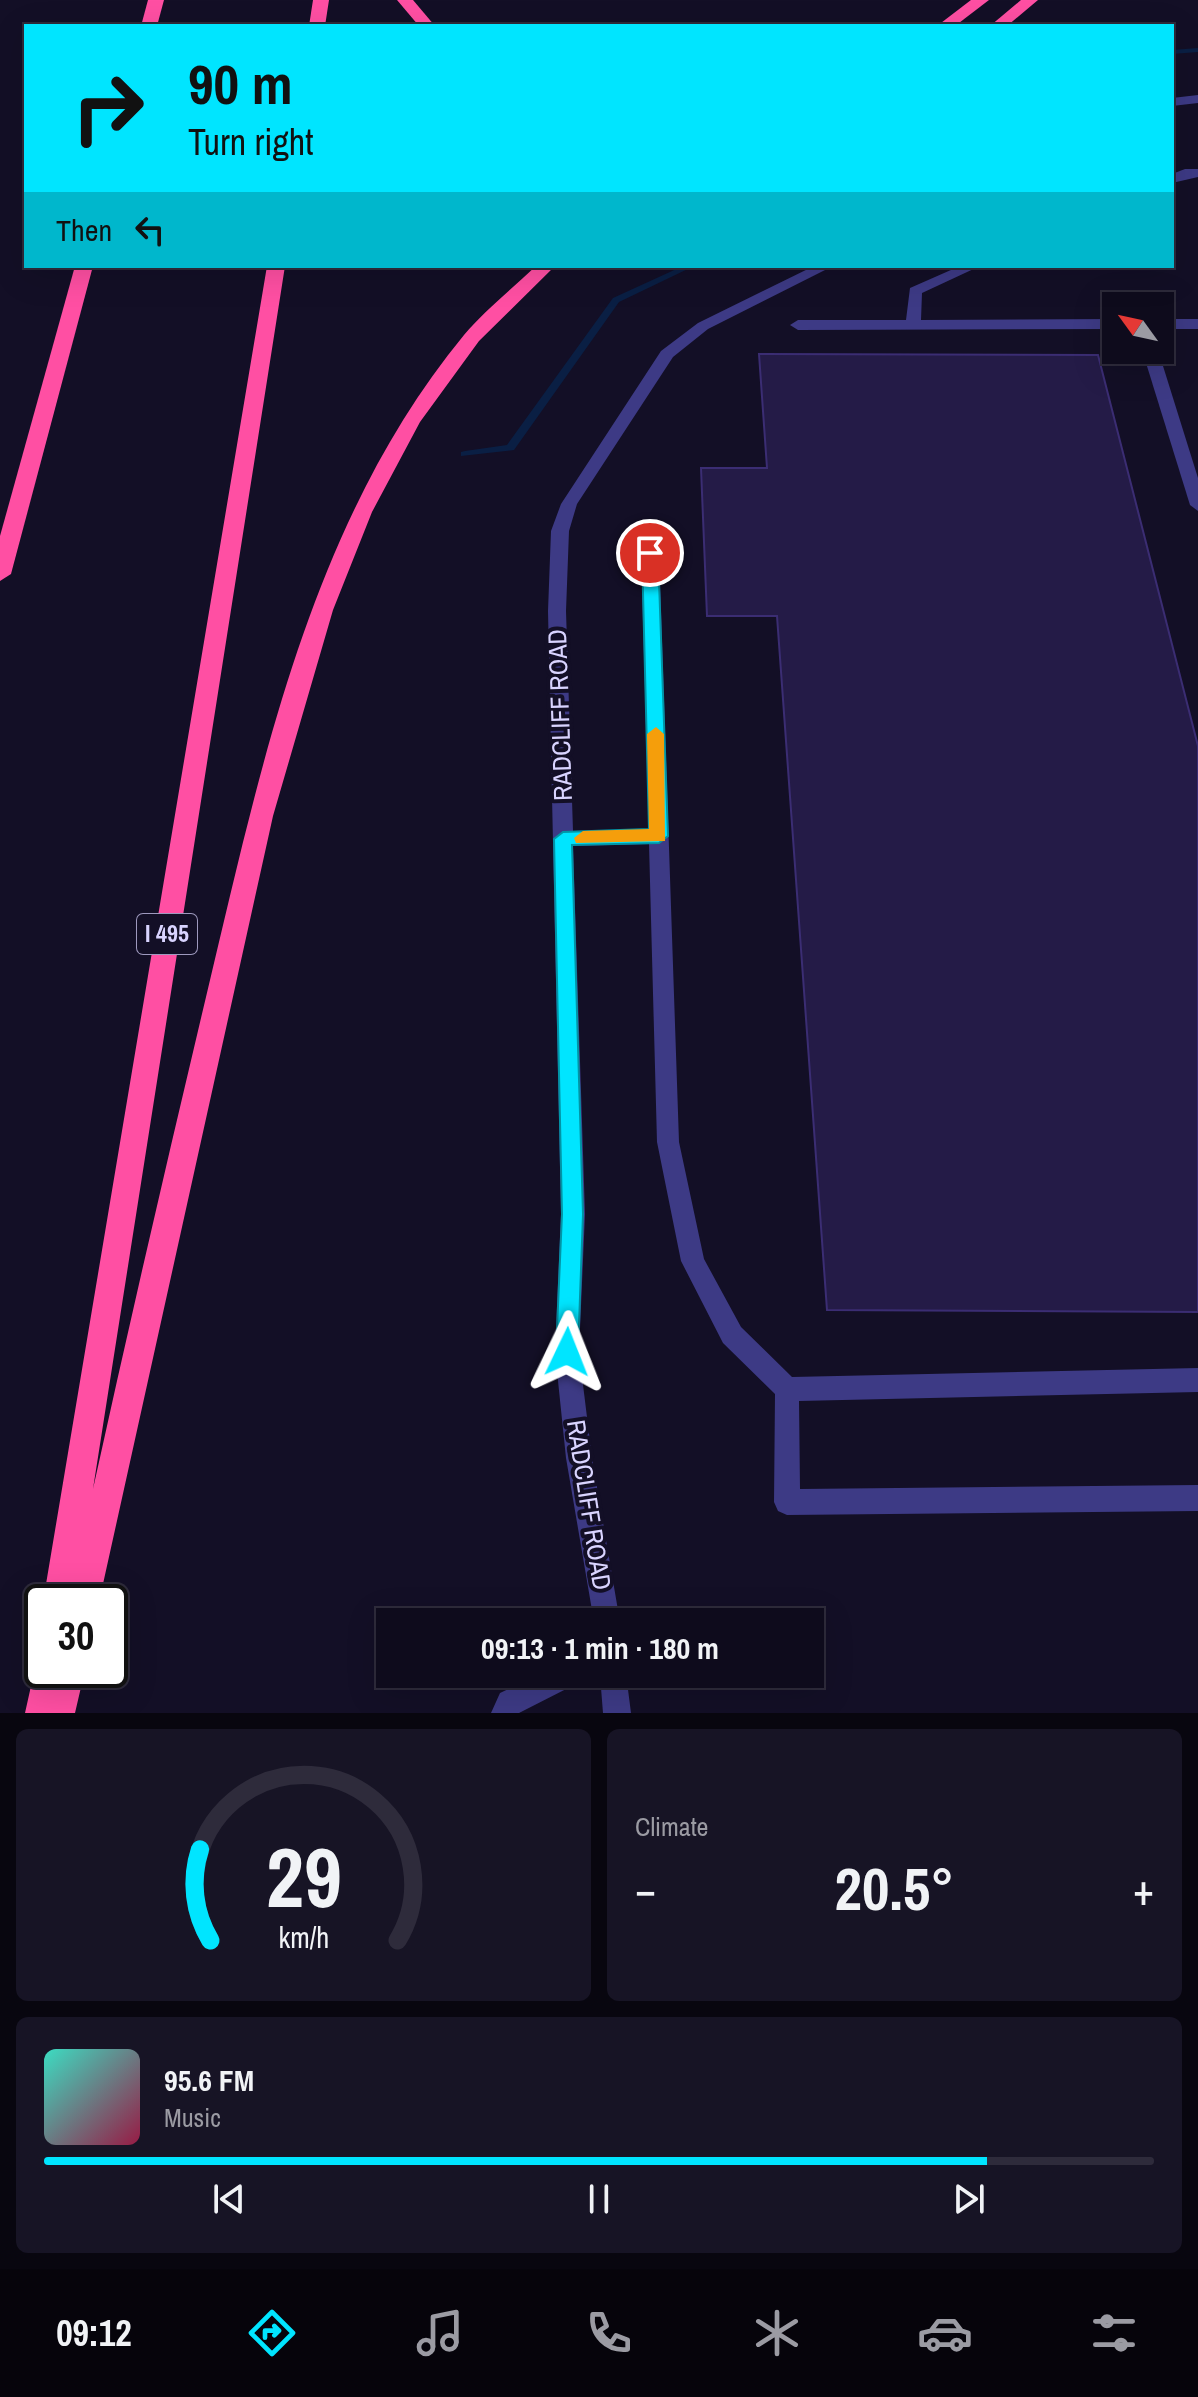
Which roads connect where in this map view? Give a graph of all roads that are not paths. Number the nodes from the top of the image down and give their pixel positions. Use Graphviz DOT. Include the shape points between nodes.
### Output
graph roads {
  1 [pos="156,0"];
  2 [pos="321,0"];
  3 [pos="405,0"];
  4 [pos="981,0"];
  5 [pos="1030,0"];
  6 [pos="150,24"];
  7 [pos="317,24"];
  8 [pos="425,24"];
  9 [pos="948,24"];
  10 [pos="1000,24"];
  11 [pos="1198,99"];
  12 [pos="1174,102"];
  13 [pos="1198,173"];
  14 [pos="1174,178"];
  15 [pos="83,268"];
  16 [pos="276,268"];
  17 [pos="544,268"];
  18 [pos="822,268"];
  19 [pos="968,268"];
  20 [pos="913,324"];
  21 [pos="1102,324"];
  22 [pos="1174,324"];
  23 [pos="1198,324"];
  24 [pos="798,325"];
  25 [pos="1154,364"];
  26 [pos="1198,505"];
  27 [pos="650,553"];
  28 [pos="0,574"];
  29 [pos="659,836"];
  30 [pos="563,839"];
  31 [pos="1198,1380"];
  32 [pos="787,1389"];
  33 [pos="1198,1498"];
  34 [pos="62,1584"];
  35 [pos="87,1584"];
  36 [pos="605,1608"];
  37 [pos="45,1688"];
  38 [pos="65,1688"];
  39 [pos="540,1688"];
  40 [pos="614,1688"];
  41 [pos="41,1713"];
  42 [pos="59,1713"];
  43 [pos="505,1713"];
  44 [pos="617,1713"];
  1 -- 6 [label="highway"];
  2 -- 7 [label="highway"];
  3 -- 8 [label="highway"];
  4 -- 9 [label="highway"];
  5 -- 10 [label="highway"];
  11 -- 12 [label="street"];
  13 -- 14 [label="street"];
  15 -- 28 [label="highway"];
  16 -- 34 [label="highway, I 495"];
  17 -- 35 [label="highway" via="479,328 421,401 362,511 325,605 263,812"];
  18 -- 30 [label="street, RADCLIFF ROAD" via="677,344 648,378 569,504 560,531 557,578"];
  19 -- 20 [label="street" via="915,291"];
  20 -- 21 [label="street"];
  20 -- 24 [label="street"];
  22 -- 23 [label="street"];
  25 -- 26 [label="street"];
  27 -- 29 [label="street"];
  29 -- 30 [label="street"];
  29 -- 32 [label="street" via="668,1142 693,1261 732,1335"];
  30 -- 36 [label="street, RADCLIFF ROAD" via="573,1214 567,1352"];
  31 -- 32 [label="street"];
  32 -- 33 [label="street" via="787,1502"];
  37 -- 41 [label="highway"];
  38 -- 42 [label="highway"];
  39 -- 43 [label="street" via="510,1703"];
  40 -- 44 [label="street"];
}
